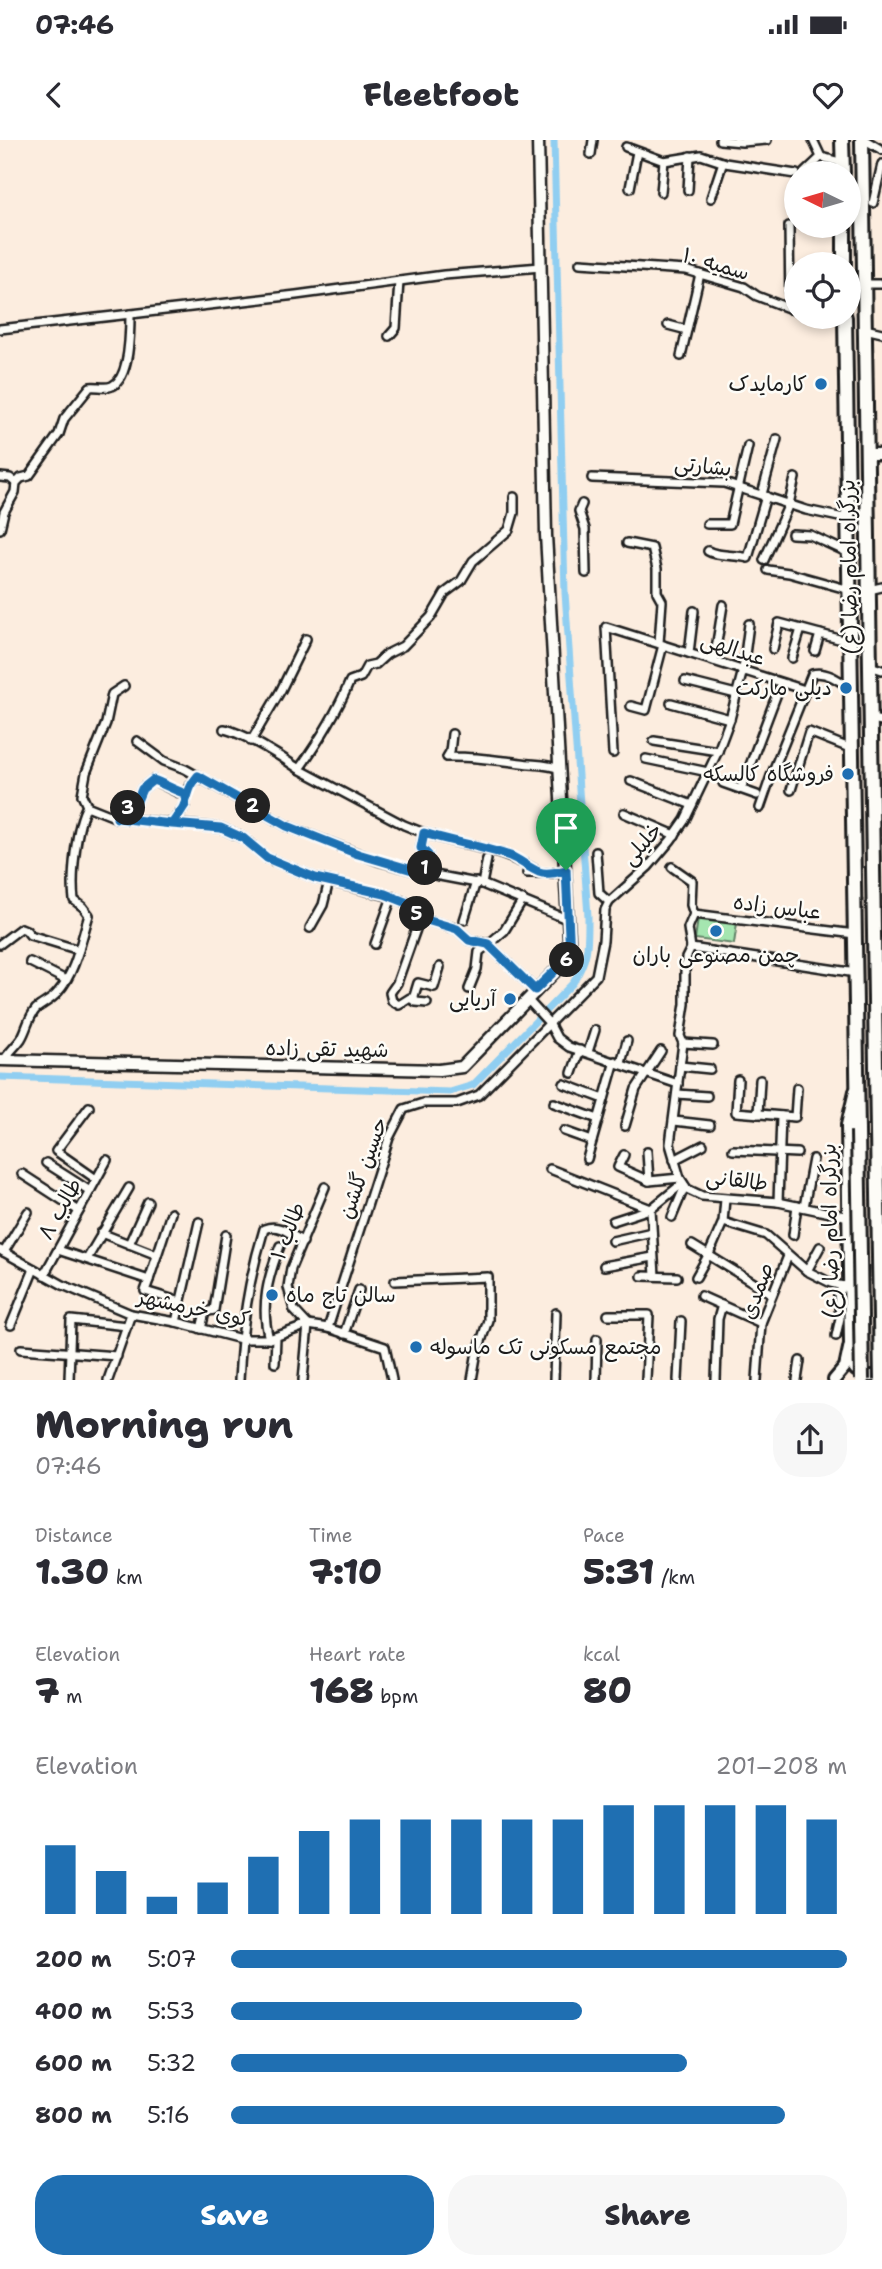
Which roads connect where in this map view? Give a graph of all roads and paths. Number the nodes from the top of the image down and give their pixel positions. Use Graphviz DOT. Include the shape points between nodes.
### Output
graph roads {
  1 [pos="538,140"];
  2 [pos="593,140"];
  3 [pos="720,140"];
  4 [pos="767,140"];
  5 [pos="813,140"];
  6 [pos="842,140"];
  7 [pos="863,140"];
  8 [pos="626,147"];
  9 [pos="882,150"];
  10 [pos="637,152"];
  11 [pos="591,155"];
  12 [pos="690,156"];
  13 [pos="821,157"];
  14 [pos="664,161"];
  15 [pos="817,161"];
  16 [pos="829,161"];
  17 [pos="843,161"];
  18 [pos="723,162"];
  19 [pos="882,164"];
  20 [pos="784,172"];
  21 [pos="630,188"];
  22 [pos="688,190"];
  23 [pos="661,192"];
  24 [pos="711,198"];
  25 [pos="868,202"];
  26 [pos="882,205"];
  27 [pos="580,262"];
  28 [pos="541,267"];
  29 [pos="701,274"];
  30 [pos="399,281"];
  31 [pos="864,284"];
  32 [pos="882,284"];
  33 [pos="784,306"];
  34 [pos="130,314"];
  35 [pos="668,325"];
  36 [pos="0,329"];
  37 [pos="845,329"];
  38 [pos="864,329"];
  39 [pos="687,330"];
  40 [pos="882,333"];
  41 [pos="389,336"];
  42 [pos="681,356"];
  43 [pos="777,439"];
  44 [pos="748,446"];
  45 [pos="867,454"];
  46 [pos="882,454"];
  47 [pos="0,477"];
  48 [pos="592,478"];
  49 [pos="795,478"];
  50 [pos="16,483"];
  51 [pos="738,487"];
  52 [pos="764,495"];
  53 [pos="514,497"];
  54 [pos="582,504"];
  55 [pos="789,504"];
  56 [pos="848,517"];
  57 [pos="707,524"];
  58 [pos="0,529"];
  59 [pos="792,534"];
  60 [pos="627,543"];
  61 [pos="708,551"];
  62 [pos="849,554"];
  63 [pos="764,560"];
  64 [pos="768,570"];
  65 [pos="586,573"];
  66 [pos="875,588"];
  67 [pos="850,590"];
  68 [pos="723,605"];
  69 [pos="694,611"];
  70 [pos="749,624"];
  71 [pos="801,629"];
  72 [pos="820,634"];
  73 [pos="306,639"];
  74 [pos="850,642"];
  75 [pos="661,644"];
  76 [pos="773,649"];
  77 [pos="815,651"];
  78 [pos="690,653"];
  79 [pos="792,658"];
  80 [pos="714,661"];
  81 [pos="876,668"];
  82 [pos="743,670"];
  83 [pos="845,678"];
  84 [pos="685,681"];
  85 [pos="781,683"];
  86 [pos="124,686"];
  87 [pos="805,690"];
  88 [pos="736,694"];
  89 [pos="671,703"];
  90 [pos="631,706"];
  91 [pos="730,719"];
  92 [pos="876,720"];
  93 [pos="224,729"];
  94 [pos="452,734"];
  95 [pos="137,741"];
  96 [pos="251,741"];
  97 [pos="654,741"];
  98 [pos="852,749"];
  99 [pos="718,751"];
  100 [pos="613,753"];
  101 [pos="646,759"];
  102 [pos="299,769"];
  103 [pos="560,769"];
  104 [pos="708,772"];
  105 [pos="198,776"];
  106 [pos="631,781"];
  107 [pos="723,783"];
  108 [pos="741,789"];
  109 [pos="790,790"];
  110 [pos="187,794"];
  111 [pos="757,795"];
  112 [pos="692,805"];
  113 [pos="87,806"];
  114 [pos="760,808"];
  115 [pos="624,813"];
  116 [pos="117,818"];
  117 [pos="172,824"];
  118 [pos="424,833"];
  119 [pos="877,834"];
  120 [pos="675,835"];
  121 [pos="596,852"];
  122 [pos="486,859"];
  123 [pos="671,867"];
  124 [pos="566,870"];
  125 [pos="423,873"];
  126 [pos="527,873"];
  127 [pos="540,873"];
  128 [pos="329,881"];
  129 [pos="479,883"];
  130 [pos="392,897"];
  131 [pos="523,901"];
  132 [pos="609,902"];
  133 [pos="694,914"];
  134 [pos="420,918"];
  135 [pos="464,920"];
  136 [pos="569,920"];
  137 [pos="310,928"];
  138 [pos="855,934"];
  139 [pos="878,939"];
  140 [pos="0,944"];
  141 [pos="375,944"];
  142 [pos="488,944"];
  143 [pos="691,948"];
  144 [pos="79,950"];
  145 [pos="30,962"];
  146 [pos="440,968"];
  147 [pos="856,973"];
  148 [pos="66,980"];
  149 [pos="469,989"];
  150 [pos="535,990"];
  151 [pos="879,993"];
  152 [pos="527,999"];
  153 [pos="416,1002"];
  154 [pos="427,1003"];
  155 [pos="549,1023"];
  156 [pos="595,1030"];
  157 [pos="627,1041"];
  158 [pos="683,1043"];
  159 [pos="713,1045"];
  160 [pos="580,1050"];
  161 [pos="660,1051"];
  162 [pos="588,1052"];
  163 [pos="2,1060"];
  164 [pos="618,1062"];
  165 [pos="680,1066"];
  166 [pos="710,1069"];
  167 [pos="647,1072"];
  168 [pos="572,1073"];
  169 [pos="878,1073"];
  170 [pos="858,1078"];
  171 [pos="738,1080"];
  172 [pos="760,1080"];
  173 [pos="564,1084"];
  174 [pos="678,1084"];
  175 [pos="797,1088"];
  176 [pos="677,1094"];
  177 [pos="882,1095"];
  178 [pos="707,1096"];
  179 [pos="604,1099"];
  180 [pos="554,1103"];
  181 [pos="89,1107"];
  182 [pos="758,1114"];
  183 [pos="781,1116"];
  184 [pos="598,1119"];
  185 [pos="674,1121"];
  186 [pos="710,1125"];
  187 [pos="625,1126"];
  188 [pos="564,1131"];
  189 [pos="592,1141"];
  190 [pos="703,1145"];
  191 [pos="733,1150"];
  192 [pos="647,1152"];
  193 [pos="779,1153"];
  194 [pos="797,1153"];
  195 [pos="624,1155"];
  196 [pos="587,1159"];
  197 [pos="813,1159"];
  198 [pos="107,1160"];
  199 [pos="674,1160"];
  200 [pos="46,1163"];
  201 [pos="550,1169"];
  202 [pos="22,1174"];
  203 [pos="96,1179"];
  204 [pos="649,1181"];
  205 [pos="683,1182"];
  206 [pos="325,1186"];
  207 [pos="129,1188"];
  208 [pos="90,1191"];
  209 [pos="724,1199"];
  210 [pos="148,1202"];
  211 [pos="778,1202"];
  212 [pos="800,1206"];
  213 [pos="651,1209"];
  214 [pos="79,1211"];
  215 [pos="28,1212"];
  216 [pos="172,1213"];
  217 [pos="672,1217"];
  218 [pos="849,1217"];
  219 [pos="613,1222"];
  220 [pos="723,1222"];
  221 [pos="200,1223"];
  222 [pos="652,1232"];
  223 [pos="101,1233"];
  224 [pos="226,1235"];
  225 [pos="793,1235"];
  226 [pos="612,1241"];
  227 [pos="303,1242"];
  228 [pos="130,1244"];
  229 [pos="692,1245"];
  230 [pos="279,1246"];
  231 [pos="820,1247"];
  232 [pos="58,1250"];
  233 [pos="2,1251"];
  234 [pos="708,1254"];
  235 [pos="157,1255"];
  236 [pos="788,1256"];
  237 [pos="653,1257"];
  238 [pos="87,1259"];
  239 [pos="604,1266"];
  240 [pos="34,1269"];
  241 [pos="807,1270"];
  242 [pos="44,1275"];
  243 [pos="642,1276"];
  244 [pos="655,1276"];
  245 [pos="677,1277"];
  246 [pos="696,1277"];
  247 [pos="149,1280"];
  248 [pos="395,1280"];
  249 [pos="846,1285"];
  250 [pos="359,1290"];
  251 [pos="772,1294"];
  252 [pos="701,1296"];
  253 [pos="181,1302"];
  254 [pos="722,1305"];
  255 [pos="556,1313"];
  256 [pos="131,1314"];
  257 [pos="608,1315"];
  258 [pos="681,1321"];
  259 [pos="176,1322"];
  260 [pos="761,1323"];
  261 [pos="11,1325"];
  262 [pos="308,1325"];
  263 [pos="127,1326"];
  264 [pos="328,1328"];
  265 [pos="201,1329"];
  266 [pos="344,1334"];
  267 [pos="836,1336"];
  268 [pos="272,1338"];
  269 [pos="242,1339"];
  270 [pos="597,1339"];
  271 [pos="21,1349"];
  272 [pos="849,1351"];
  273 [pos="69,1352"];
  274 [pos="117,1356"];
  275 [pos="800,1361"];
  276 [pos="275,1363"];
  277 [pos="882,1374"];
  278 [pos="69,1380"];
  279 [pos="108,1380"];
  280 [pos="239,1380"];
  281 [pos="303,1380"];
  282 [pos="392,1380"];
  283 [pos="472,1380"];
  284 [pos="554,1380"];
  285 [pos="596,1380"];
  286 [pos="646,1380"];
  287 [pos="678,1380"];
  288 [pos="716,1380"];
  289 [pos="757,1380"];
  290 [pos="797,1380"];
  291 [pos="834,1380"];
  292 [pos="862,1380"];
  293 [pos="881,1380"];
  1 -- 28 [label="main road, شهید تقی زاده"];
  2 -- 11 [label="street"];
  3 -- 4 [label="street"];
  5 -- 13 [label="street"];
  6 -- 17 [label="highway"];
  7 -- 9 [label="street"];
  7 -- 25 [label="highway, بزرگراه امام رضا (ع)"];
  8 -- 10 [label="street"];
  10 -- 14 [label="street"];
  10 -- 21 [label="street"];
  12 -- 14 [label="street"];
  12 -- 18 [label="street"];
  12 -- 22 [label="street"];
  13 -- 15 [label="street"];
  13 -- 16 [label="street"];
  14 -- 23 [label="street"];
  18 -- 20 [label="street"];
  18 -- 24 [label="street"];
  19 -- 25 [label="street"];
  25 -- 26 [label="street"];
  25 -- 31 [label="highway, بزرگراه امام رضا (ع)"];
  27 -- 29 [label="street, سمیه ۱۰"];
  28 -- 30 [label="street"];
  28 -- 103 [label="main road, شهید تقی زاده" via="546,535"];
  29 -- 33 [label="street, سمیه ۱۰" via="744,286"];
  29 -- 39 [label="street"];
  30 -- 34 [label="street"];
  30 -- 41 [label="street" via="396,328"];
  31 -- 32 [label="street"];
  31 -- 38 [label="highway, بزرگراه امام رضا (ع)"];
  34 -- 36 [label="street"];
  34 -- 50 [label="street" via="130,345 118,382 109,388 90,387 82,394 41,460 29,476"];
  35 -- 39 [label="street"];
  37 -- 56 [label="highway, بزرگراه امام رضا (ع)"];
  38 -- 40 [label="street"];
  38 -- 45 [label="highway, بزرگراه امام رضا (ع)"];
  39 -- 42 [label="street"];
  43 -- 52 [label="street"];
  44 -- 51 [label="street"];
  45 -- 46 [label="main road"];
  45 -- 66 [label="highway, بزرگراه امام رضا (ع)"];
  47 -- 50 [label="street"];
  48 -- 51 [label="street, بشارتی"];
  49 -- 55 [label="street"];
  50 -- 58 [label="street"];
  51 -- 52 [label="street, بشارتی"];
  51 -- 57 [label="street" via="730,524"];
  52 -- 55 [label="street, بشارتی"];
  52 -- 61 [label="street" via="748,558"];
  53 -- 102 [label="street" via="509,530 473,561 403,646 350,681 320,740"];
  54 -- 65 [label="street"];
  55 -- 56 [label="street, بشارتی"];
  55 -- 63 [label="street"];
  56 -- 62 [label="highway, بزرگراه امام رضا (ع)"];
  59 -- 62 [label="street" via="810,535"];
  60 -- 75 [label="street" via="652,548 662,601"];
  62 -- 67 [label="highway, بزرگراه امام رضا (ع)"];
  64 -- 67 [label="street"];
  66 -- 81 [label="highway, بزرگراه امام رضا (ع)"];
  67 -- 74 [label="highway, بزرگراه امام رضا (ع)"];
  68 -- 80 [label="street"];
  69 -- 78 [label="street"];
  70 -- 82 [label="street, خلیلی"];
  71 -- 72 [label="street"];
  71 -- 76 [label="street" via="779,623"];
  71 -- 79 [label="street"];
  72 -- 74 [label="street"];
  72 -- 77 [label="street"];
  73 -- 96 [label="street"];
  74 -- 83 [label="highway, بزرگراه امام رضا (ع)"];
  75 -- 78 [label="street, عبدالهی"];
  75 -- 90 [label="street" via="646,710"];
  75 -- 100 [label="street, عبدالهی" via="606,627"];
  78 -- 80 [label="street, عبدالهی"];
  80 -- 82 [label="street, عبدالهی"];
  81 -- 92 [label="highway, بزرگراه امام رضا (ع)"];
  82 -- 85 [label="street, عبدالهی"];
  82 -- 88 [label="street, خلیلی"];
  83 -- 87 [label="street" via="818,672 812,674"];
  83 -- 98 [label="highway, بزرگراه امام رضا (ع)" via="851,689"];
  84 -- 88 [label="street"];
  85 -- 87 [label="street, عبدالهی"];
  85 -- 108 [label="street"];
  86 -- 113 [label="street" via="112,694 86,773 82,795"];
  87 -- 114 [label="street"];
  88 -- 91 [label="street, خلیلی"];
  89 -- 91 [label="street"];
  91 -- 99 [label="street, خلیلی"];
  92 -- 119 [label="highway, بزرگراه امام رضا (ع)"];
  93 -- 96 [label="street"];
  94 -- 103 [label="street" via="447,757 491,758"];
  95 -- 105 [label="street" via="164,761"];
  96 -- 102 [label="street"];
  97 -- 99 [label="street"];
  98 -- 109 [label="street" via="809,732"];
  98 -- 138 [label="highway, بزرگراه امام رضا (ع)"];
  99 -- 104 [label="street, خلیلی"];
  101 -- 104 [label="street"];
  102 -- 118 [label="street"];
  103 -- 124 [label="main road, شهید تقی زاده"];
  104 -- 112 [label="street, خلیلی"];
  105 -- 110 [label="street"];
  105 -- 125 [label="street" via="287,826"];
  106 -- 112 [label="street"];
  107 -- 108 [label="street"];
  108 -- 111 [label="street"];
  110 -- 116 [label="street" via="153,780"];
  110 -- 117 [label="street"];
  112 -- 120 [label="street, خلیلی"];
  113 -- 116 [label="street"];
  113 -- 144 [label="street" via="80,818 72,885 74,900 89,915"];
  115 -- 120 [label="street"];
  116 -- 117 [label="street"];
  117 -- 128 [label="street" via="221,828 243,838 267,858"];
  118 -- 125 [label="street" via="421,848 428,855"];
  118 -- 127 [label="street" via="510,856"];
  119 -- 139 [label="highway, بزرگراه امام رضا (ع)"];
  120 -- 132 [label="street, خلیلی"];
  121 -- 132 [label="street" via="599,893"];
  122 -- 129 [label="street"];
  123 -- 133 [label="street, طالقانی" via="692,881"];
  124 -- 127 [label="street"];
  124 -- 136 [label="main road, شهید تقی زاده"];
  125 -- 129 [label="street"];
  126 -- 127 [label="street"];
  128 -- 130 [label="street"];
  128 -- 137 [label="street"];
  129 -- 131 [label="street"];
  129 -- 135 [label="street"];
  130 -- 134 [label="street" via="410,904"];
  130 -- 141 [label="street"];
  131 -- 136 [label="street"];
  131 -- 142 [label="street"];
  132 -- 155 [label="street" via="596,976"];
  133 -- 138 [label="street, عباس زاده"];
  133 -- 143 [label="street, طالقانی" via="688,928"];
  134 -- 142 [label="street"];
  134 -- 153 [label="street" via="390,993 399,1005 410,998"];
  136 -- 150 [label="main road, شهید تقی زاده" via="570,956"];
  138 -- 147 [label="highway, بزرگراه امام رضا (ع)"];
  139 -- 151 [label="highway, بزرگراه امام رضا (ع)"];
  140 -- 144 [label="street" via="21,928 30,936"];
  142 -- 149 [label="street" via="479,952"];
  142 -- 150 [label="street"];
  143 -- 147 [label="street"];
  143 -- 158 [label="street, طالقانی" via="686,958"];
  144 -- 148 [label="street"];
  145 -- 148 [label="street"];
  146 -- 153 [label="street" via="434,987 418,983"];
  147 -- 170 [label="highway, بزرگراه امام رضا (ع)"];
  148 -- 163 [label="street" via="37,1009 20,1040"];
  150 -- 152 [label="main road, شهید تقی زاده"];
  151 -- 169 [label="highway, بزرگراه امام رضا (ع)"];
  152 -- 155 [label="street"];
  152 -- 163 [label="main road, شهید تقی زاده" via="462,1067 439,1070"];
  153 -- 154 [label="street"];
  155 -- 160 [label="street" via="557,1038"];
  155 -- 264 [label="street, حسین گلشن" via="479,1095 457,1103 424,1103 404,1109 388,1138"];
  156 -- 162 [label="street"];
  157 -- 164 [label="street"];
  158 -- 159 [label="street"];
  158 -- 165 [label="street, طالقانی"];
  160 -- 162 [label="street"];
  160 -- 168 [label="street"];
  161 -- 167 [label="street"];
  162 -- 164 [label="street"];
  164 -- 167 [label="street"];
  164 -- 179 [label="street"];
  165 -- 166 [label="street"];
  165 -- 174 [label="street, طالقانی"];
  167 -- 174 [label="street"];
  167 -- 187 [label="street" via="636,1088"];
  169 -- 177 [label="main road, بزرگراه امام رضا (ع)"];
  169 -- 293 [label="highway, بزرگراه امام رضا (ع), bridge"];
  170 -- 218 [label="main road, بزرگراه امام رضا (ع)" via="848,1122"];
  170 -- 292 [label="highway, بزرگراه امام رضا (ع), bridge"];
  171 -- 182 [label="street" via="736,1112"];
  172 -- 182 [label="street"];
  173 -- 179 [label="street"];
  174 -- 176 [label="street, طالقانی"];
  175 -- 183 [label="street" via="795,1117"];
  176 -- 178 [label="street"];
  176 -- 185 [label="street, طالقانی"];
  179 -- 184 [label="street"];
  180 -- 184 [label="street"];
  181 -- 203 [label="street" via="56,1151"];
  182 -- 183 [label="street"];
  183 -- 193 [label="street"];
  184 -- 189 [label="street"];
  185 -- 186 [label="street"];
  185 -- 199 [label="street, طالقانی" via="670,1144"];
  188 -- 189 [label="street"];
  189 -- 196 [label="street"];
  190 -- 199 [label="street"];
  191 -- 193 [label="street"];
  192 -- 204 [label="street"];
  193 -- 194 [label="street"];
  193 -- 211 [label="street"];
  195 -- 204 [label="street" via="618,1167"];
  197 -- 212 [label="street"];
  198 -- 203 [label="street, طالب ۸"];
  199 -- 205 [label="street, طالقانی"];
  200 -- 208 [label="street"];
  201 -- 213 [label="street"];
  202 -- 214 [label="street"];
  203 -- 208 [label="street, طالب ۸"];
  204 -- 205 [label="street"];
  205 -- 209 [label="street, طالقانی" via="702,1196"];
  205 -- 213 [label="street"];
  205 -- 217 [label="street"];
  206 -- 227 [label="street, طالب ۱"];
  207 -- 223 [label="street"];
  208 -- 214 [label="street, طالب ۸"];
  209 -- 211 [label="street, طالقانی"];
  209 -- 220 [label="street"];
  210 -- 228 [label="street"];
  211 -- 212 [label="street, طالقانی"];
  212 -- 218 [label="street, طالقانی"];
  212 -- 225 [label="street"];
  213 -- 219 [label="street"];
  213 -- 222 [label="street"];
  214 -- 232 [label="street, طالب ۸"];
  215 -- 233 [label="street"];
  216 -- 235 [label="street"];
  218 -- 249 [label="main road, بزرگراه امام رضا (ع)"];
  220 -- 234 [label="street"];
  220 -- 236 [label="street" via="766,1235"];
  221 -- 253 [label="street"];
  222 -- 226 [label="street"];
  222 -- 237 [label="street"];
  223 -- 228 [label="street"];
  223 -- 238 [label="street"];
  224 -- 265 [label="street" via="214,1310 205,1312"];
  227 -- 262 [label="street, طالب ۱" via="288,1287 294,1310"];
  227 -- 269 [label="street" via="284,1229 264,1229 250,1277"];
  228 -- 235 [label="street"];
  229 -- 234 [label="street"];
  230 -- 268 [label="street" via="266,1286 265,1312"];
  231 -- 241 [label="street"];
  232 -- 238 [label="street"];
  232 -- 242 [label="street, طالب ۸"];
  233 -- 240 [label="street, کوی خرمشهر"];
  234 -- 246 [label="street"];
  234 -- 251 [label="street"];
  235 -- 247 [label="street"];
  236 -- 241 [label="street"];
  236 -- 251 [label="street, صمدی"];
  237 -- 239 [label="street"];
  237 -- 244 [label="street"];
  238 -- 247 [label="street"];
  240 -- 242 [label="street, کوی خرمشهر"];
  240 -- 261 [label="street"];
  241 -- 249 [label="street"];
  242 -- 256 [label="street, کوی خرمشهر"];
  243 -- 244 [label="street"];
  244 -- 245 [label="street"];
  247 -- 253 [label="street" via="145,1291"];
  248 -- 283 [label="street" via="488,1277 488,1320"];
  249 -- 267 [label="street" via="838,1295"];
  249 -- 272 [label="main road, بزرگراه امام رضا (ع)"];
  250 -- 266 [label="street"];
  251 -- 260 [label="street, صمدی"];
  252 -- 254 [label="street"];
  253 -- 259 [label="street"];
  254 -- 260 [label="street"];
  254 -- 288 [label="street"];
  255 -- 284 [label="street"];
  256 -- 259 [label="street, کوی خرمشهر"];
  256 -- 263 [label="street"];
  257 -- 286 [label="street" via="649,1315"];
  258 -- 287 [label="street"];
  259 -- 265 [label="street, کوی خرمشهر"];
  260 -- 289 [label="street, صمدی"];
  262 -- 264 [label="street, کوی خرمشهر"];
  262 -- 268 [label="street, کوی خرمشهر"];
  262 -- 281 [label="street"];
  263 -- 273 [label="street" via="71,1320"];
  263 -- 274 [label="street"];
  264 -- 266 [label="street, کوی خرمشهر"];
  265 -- 269 [label="street, کوی خرمشهر"];
  266 -- 282 [label="street, کوی خرمشهر" via="385,1347"];
  268 -- 269 [label="street, کوی خرمشهر"];
  268 -- 276 [label="street"];
  269 -- 280 [label="street"];
  270 -- 285 [label="street"];
  271 -- 273 [label="street"];
  272 -- 277 [label="main road" via="859,1373 869,1377"];
  272 -- 291 [label="main road, بزرگراه امام رضا (ع)" via="844,1370"];
  273 -- 274 [label="street"];
  273 -- 278 [label="street"];
  274 -- 279 [label="street"];
  275 -- 290 [label="street"];
}
